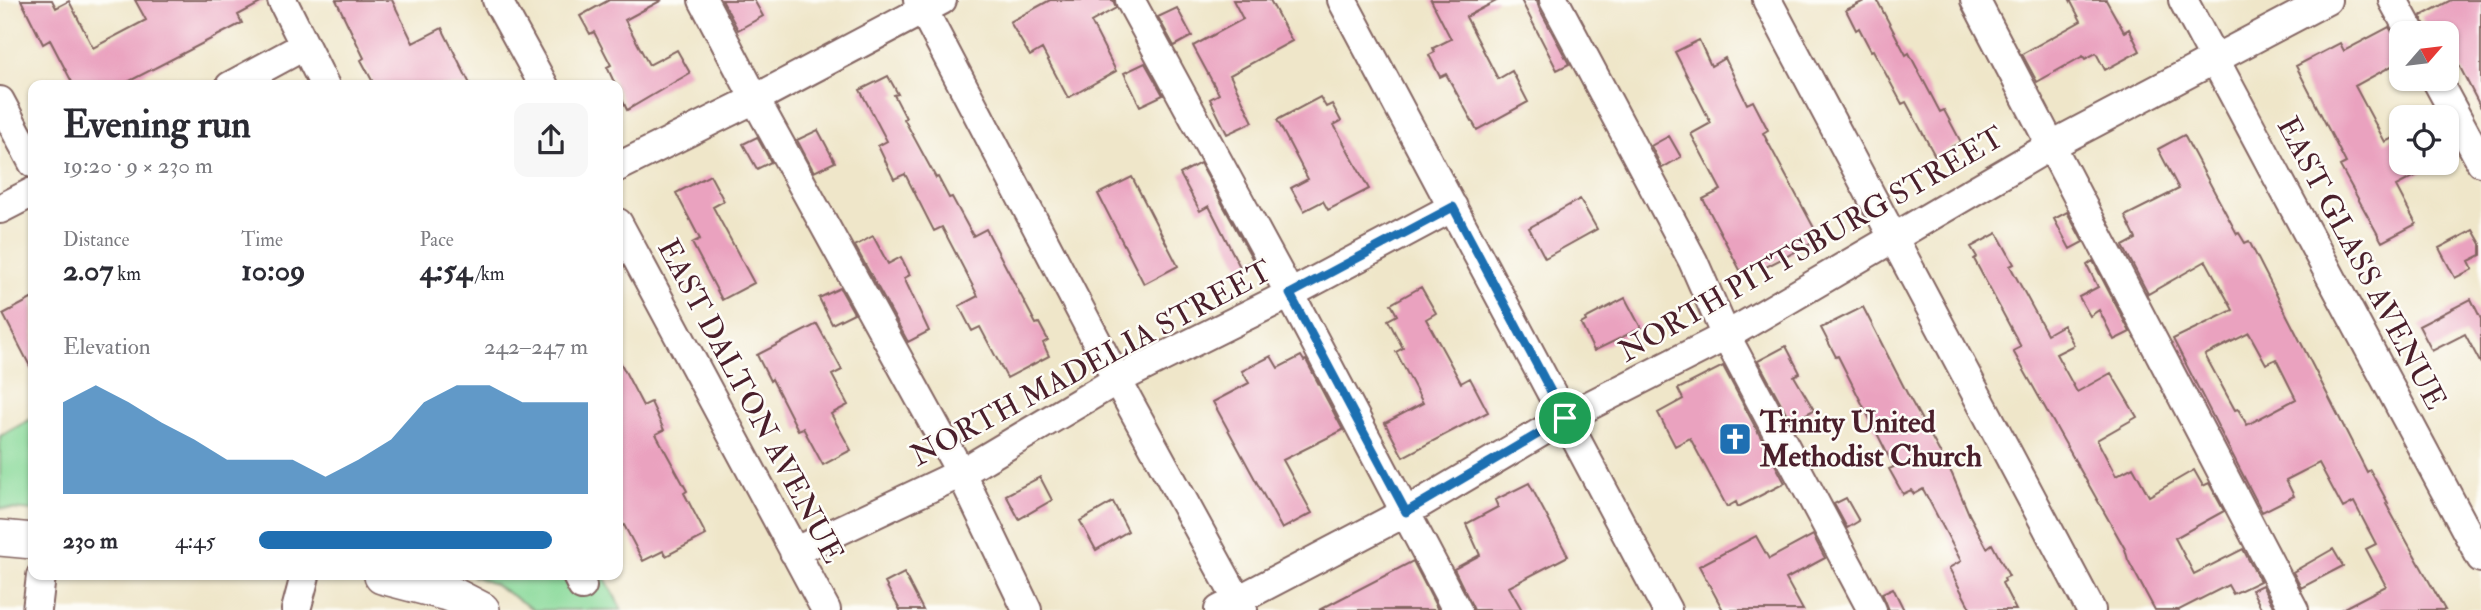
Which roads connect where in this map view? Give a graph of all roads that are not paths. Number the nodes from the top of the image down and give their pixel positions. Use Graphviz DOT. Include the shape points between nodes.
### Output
graph roads {
  1 [pos="282,0"];
  2 [pos="498,0"];
  3 [pos="703,0"];
  4 [pos="1130,0"];
  5 [pos="1342,0"];
  6 [pos="1554,0"];
  7 [pos="1767,0"];
  8 [pos="1975,0"];
  9 [pos="2183,0"];
  10 [pos="2327,0"];
  11 [pos="2393,0"];
  12 [pos="928,3"];
  13 [pos="2404,21"];
  14 [pos="304,46"];
  15 [pos="2215,59"];
  16 [pos="241,80"];
  17 [pos="323,80"];
  18 [pos="541,80"];
  19 [pos="2443,91"];
  20 [pos="755,99"];
  21 [pos="0,101"];
  22 [pos="2052,145"];
  23 [pos="28,154"];
  24 [pos="2481,162"];
  25 [pos="623,165"];
  26 [pos="28,195"];
  27 [pos="1453,207"];
  28 [pos="0,209"];
  29 [pos="623,232"];
  30 [pos="1893,236"];
  31 [pos="1290,294"];
  32 [pos="1726,336"];
  33 [pos="1117,380"];
  34 [pos="1565,418"];
  35 [pos="961,473"];
  36 [pos="1406,512"];
  37 [pos="0,538"];
  38 [pos="28,541"];
  39 [pos="794,552"];
  40 [pos="2481,558"];
  41 [pos="41,580"];
  42 [pos="304,580"];
  43 [pos="397,580"];
  44 [pos="1233,607"];
  45 [pos="38,610"];
  46 [pos="296,610"];
  47 [pos="482,610"];
  48 [pos="826,610"];
  49 [pos="1027,610"];
  50 [pos="1457,610"];
  51 [pos="1667,610"];
  52 [pos="1872,610"];
  53 [pos="2091,610"];
  54 [pos="2294,610"];
  1 -- 14 [label="street"];
  2 -- 18 [label="street"];
  3 -- 20 [label="street"];
  4 -- 31 [label="street"];
  5 -- 27 [label="street"];
  6 -- 32 [label="street" via="1693,261"];
  7 -- 30 [label="street"];
  8 -- 22 [label="street"];
  9 -- 15 [label="street, EAST GLASS AVENUE"];
  10 -- 15 [label="street, NORTH PITTSBURG STREET"];
  11 -- 13 [label="street"];
  12 -- 20 [label="street"];
  12 -- 33 [label="street"];
  14 -- 16 [label="street"];
  14 -- 17 [label="street"];
  15 -- 22 [label="street, NORTH PITTSBURG STREET"];
  15 -- 40 [label="street, EAST GLASS AVENUE"];
  19 -- 24 [label="street"];
  20 -- 25 [label="street"];
  20 -- 35 [label="street"];
  21 -- 23 [label="street"];
  22 -- 30 [label="street, NORTH PITTSBURG STREET"];
  22 -- 54 [label="street"];
  26 -- 28 [label="street"];
  27 -- 31 [label="street, NORTH MADELIA STREET"];
  27 -- 34 [label="street"];
  29 -- 39 [label="street, EAST DALTON AVENUE"];
  30 -- 32 [label="street, NORTH PITTSBURG STREET"];
  30 -- 53 [label="street"];
  31 -- 33 [label="street, NORTH MADELIA STREET"];
  31 -- 36 [label="street"];
  32 -- 34 [label="street, NORTH PITTSBURG STREET"];
  32 -- 52 [label="street"];
  33 -- 35 [label="street, NORTH MADELIA STREET"];
  33 -- 44 [label="street"];
  34 -- 36 [label="street, NORTH PITTSBURG STREET"];
  34 -- 51 [label="street"];
  35 -- 39 [label="street, NORTH MADELIA STREET"];
  35 -- 49 [label="street"];
  36 -- 44 [label="street, NORTH PITTSBURG STREET"];
  36 -- 50 [label="street"];
  37 -- 38 [label="main road"];
  39 -- 48 [label="street, EAST DALTON AVENUE"];
  41 -- 45 [label="street"];
  42 -- 46 [label="street"];
  43 -- 47 [label="main road" via="451,594"];
}
